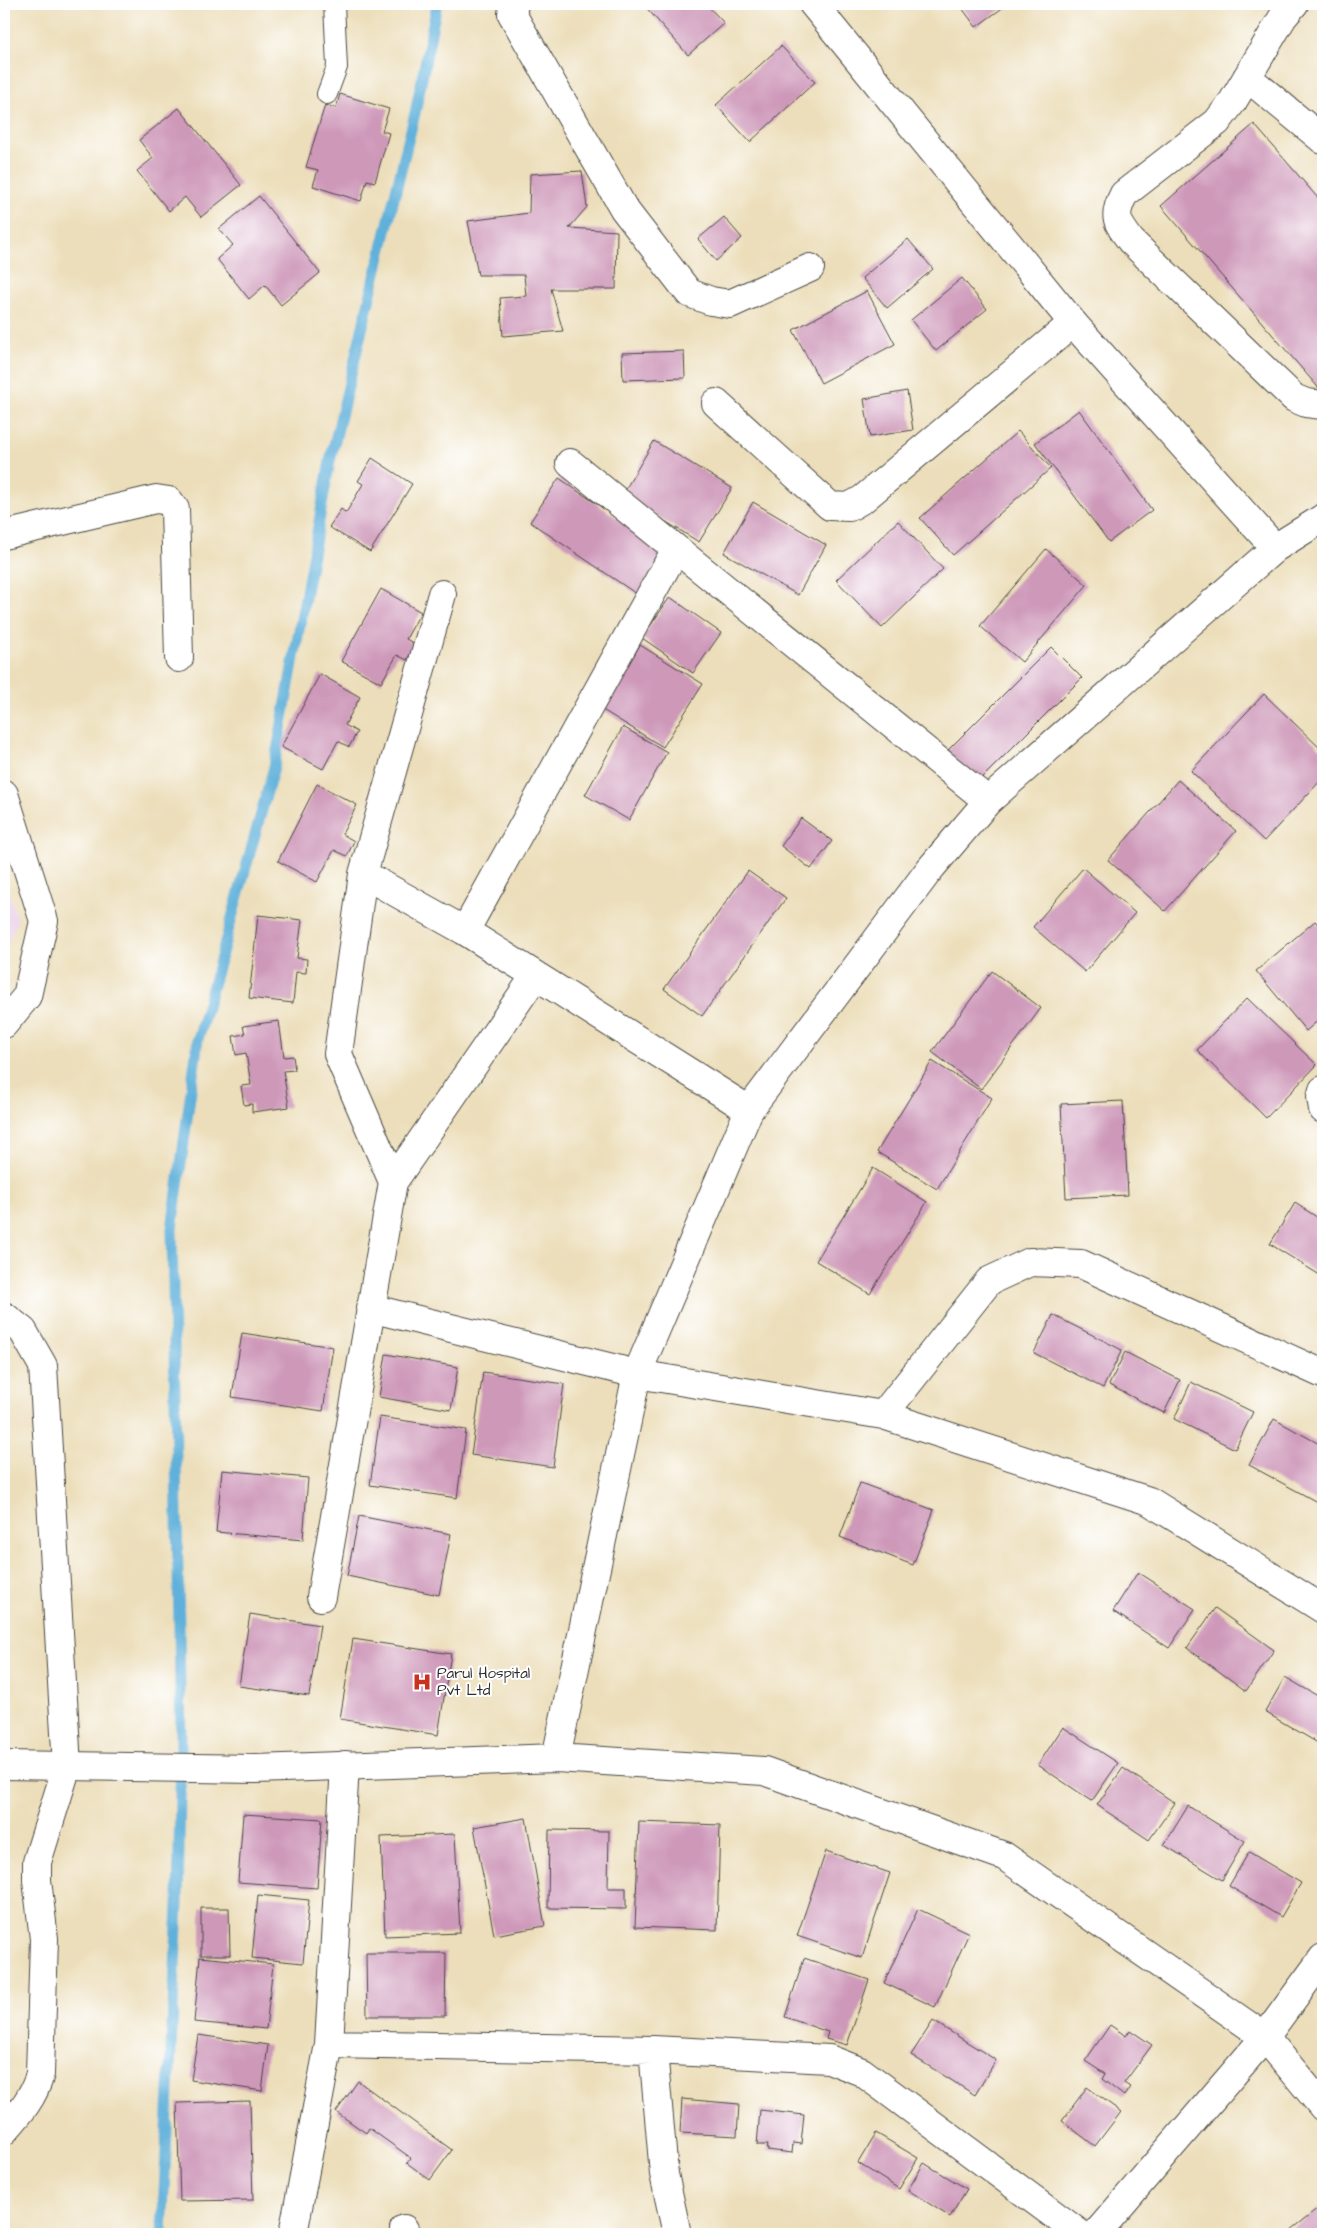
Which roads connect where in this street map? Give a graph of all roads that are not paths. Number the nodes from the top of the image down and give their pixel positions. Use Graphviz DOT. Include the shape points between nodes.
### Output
graph roads {
  1 [pos="334,4"];
  2 [pos="514,4"];
  3 [pos="813,4"];
  4 [pos="1294,4"];
  5 [pos="1247,77"];
  6 [pos="327,94"];
  7 [pos="1323,140"];
  8 [pos="810,268"];
  9 [pos="1073,323"];
  10 [pos="716,403"];
  11 [pos="1323,406"];
  12 [pos="570,463"];
  13 [pos="1323,518"];
  14 [pos="4,535"];
  15 [pos="1275,548"];
  16 [pos="676,549"];
  17 [pos="442,594"];
  18 [pos="178,658"];
  19 [pos="4,794"];
  20 [pos="988,800"];
  21 [pos="363,874"];
  22 [pos="465,931"];
  23 [pos="536,976"];
  24 [pos="4,1024"];
  25 [pos="1323,1090"];
  26 [pos="1323,1109"];
  27 [pos="749,1110"];
  28 [pos="393,1182"];
  29 [pos="370,1308"];
  30 [pos="4,1316"];
  31 [pos="637,1374"];
  32 [pos="1323,1374"];
  33 [pos="883,1415"];
  34 [pos="321,1597"];
  35 [pos="1323,1609"];
  36 [pos="556,1758"];
  37 [pos="4,1765"];
  38 [pos="345,1765"];
  39 [pos="67,1766"];
  40 [pos="1323,1958"];
  41 [pos="1264,2037"];
  42 [pos="329,2044"];
  43 [pos="653,2050"];
  44 [pos="1323,2107"];
  45 [pos="4,2131"];
  46 [pos="293,2234"];
  47 [pos="677,2234"];
  48 [pos="1080,2234"];
  49 [pos="1096,2234"];
  1 -- 6 [label="lane" via="337,67"];
  2 -- 8 [label="street" via="512,14 624,209 689,293 730,304"];
  3 -- 9 [label="street"];
  4 -- 5 [label="street"];
  5 -- 7 [label="street"];
  5 -- 11 [label="street" via="1217,122 1124,194 1116,208 1119,225 1131,241 1294,398"];
  9 -- 10 [label="street" via="849,507 830,506"];
  9 -- 15 [label="street"];
  12 -- 16 [label="street"];
  13 -- 15 [label="street"];
  14 -- 18 [label="street" via="156,499 169,501 175,509"];
  15 -- 20 [label="street"];
  16 -- 20 [label="street"];
  16 -- 22 [label="street"];
  17 -- 21 [label="street"];
  19 -- 24 [label="street" via="44,921 27,996"];
  20 -- 27 [label="street" via="930,869"];
  21 -- 22 [label="street"];
  21 -- 28 [label="street" via="338,1054"];
  22 -- 23 [label="street"];
  23 -- 27 [label="street"];
  23 -- 28 [label="street"];
  25 -- 26 [label="street"];
  27 -- 31 [label="street"];
  28 -- 29 [label="street"];
  29 -- 31 [label="street"];
  29 -- 34 [label="street"];
  30 -- 39 [label="street" via="23,1331 43,1366"];
  31 -- 33 [label="street"];
  31 -- 36 [label="street"];
  32 -- 33 [label="street" via="1081,1264 1030,1262 989,1281"];
  33 -- 35 [label="street" via="1149,1501"];
  36 -- 38 [label="street"];
  36 -- 41 [label="street" via="764,1771 1004,1856"];
  37 -- 39 [label="street"];
  38 -- 39 [label="street" via="256,1769"];
  38 -- 42 [label="street"];
  39 -- 45 [label="street" via="37,1862 44,1939 40,2074 36,2090"];
  40 -- 41 [label="street"];
  41 -- 44 [label="street"];
  41 -- 49 [label="street"];
  42 -- 43 [label="street"];
  42 -- 46 [label="street"];
  43 -- 47 [label="street" via="664,2174"];
  43 -- 48 [label="street" via="829,2059 862,2072"];
}
